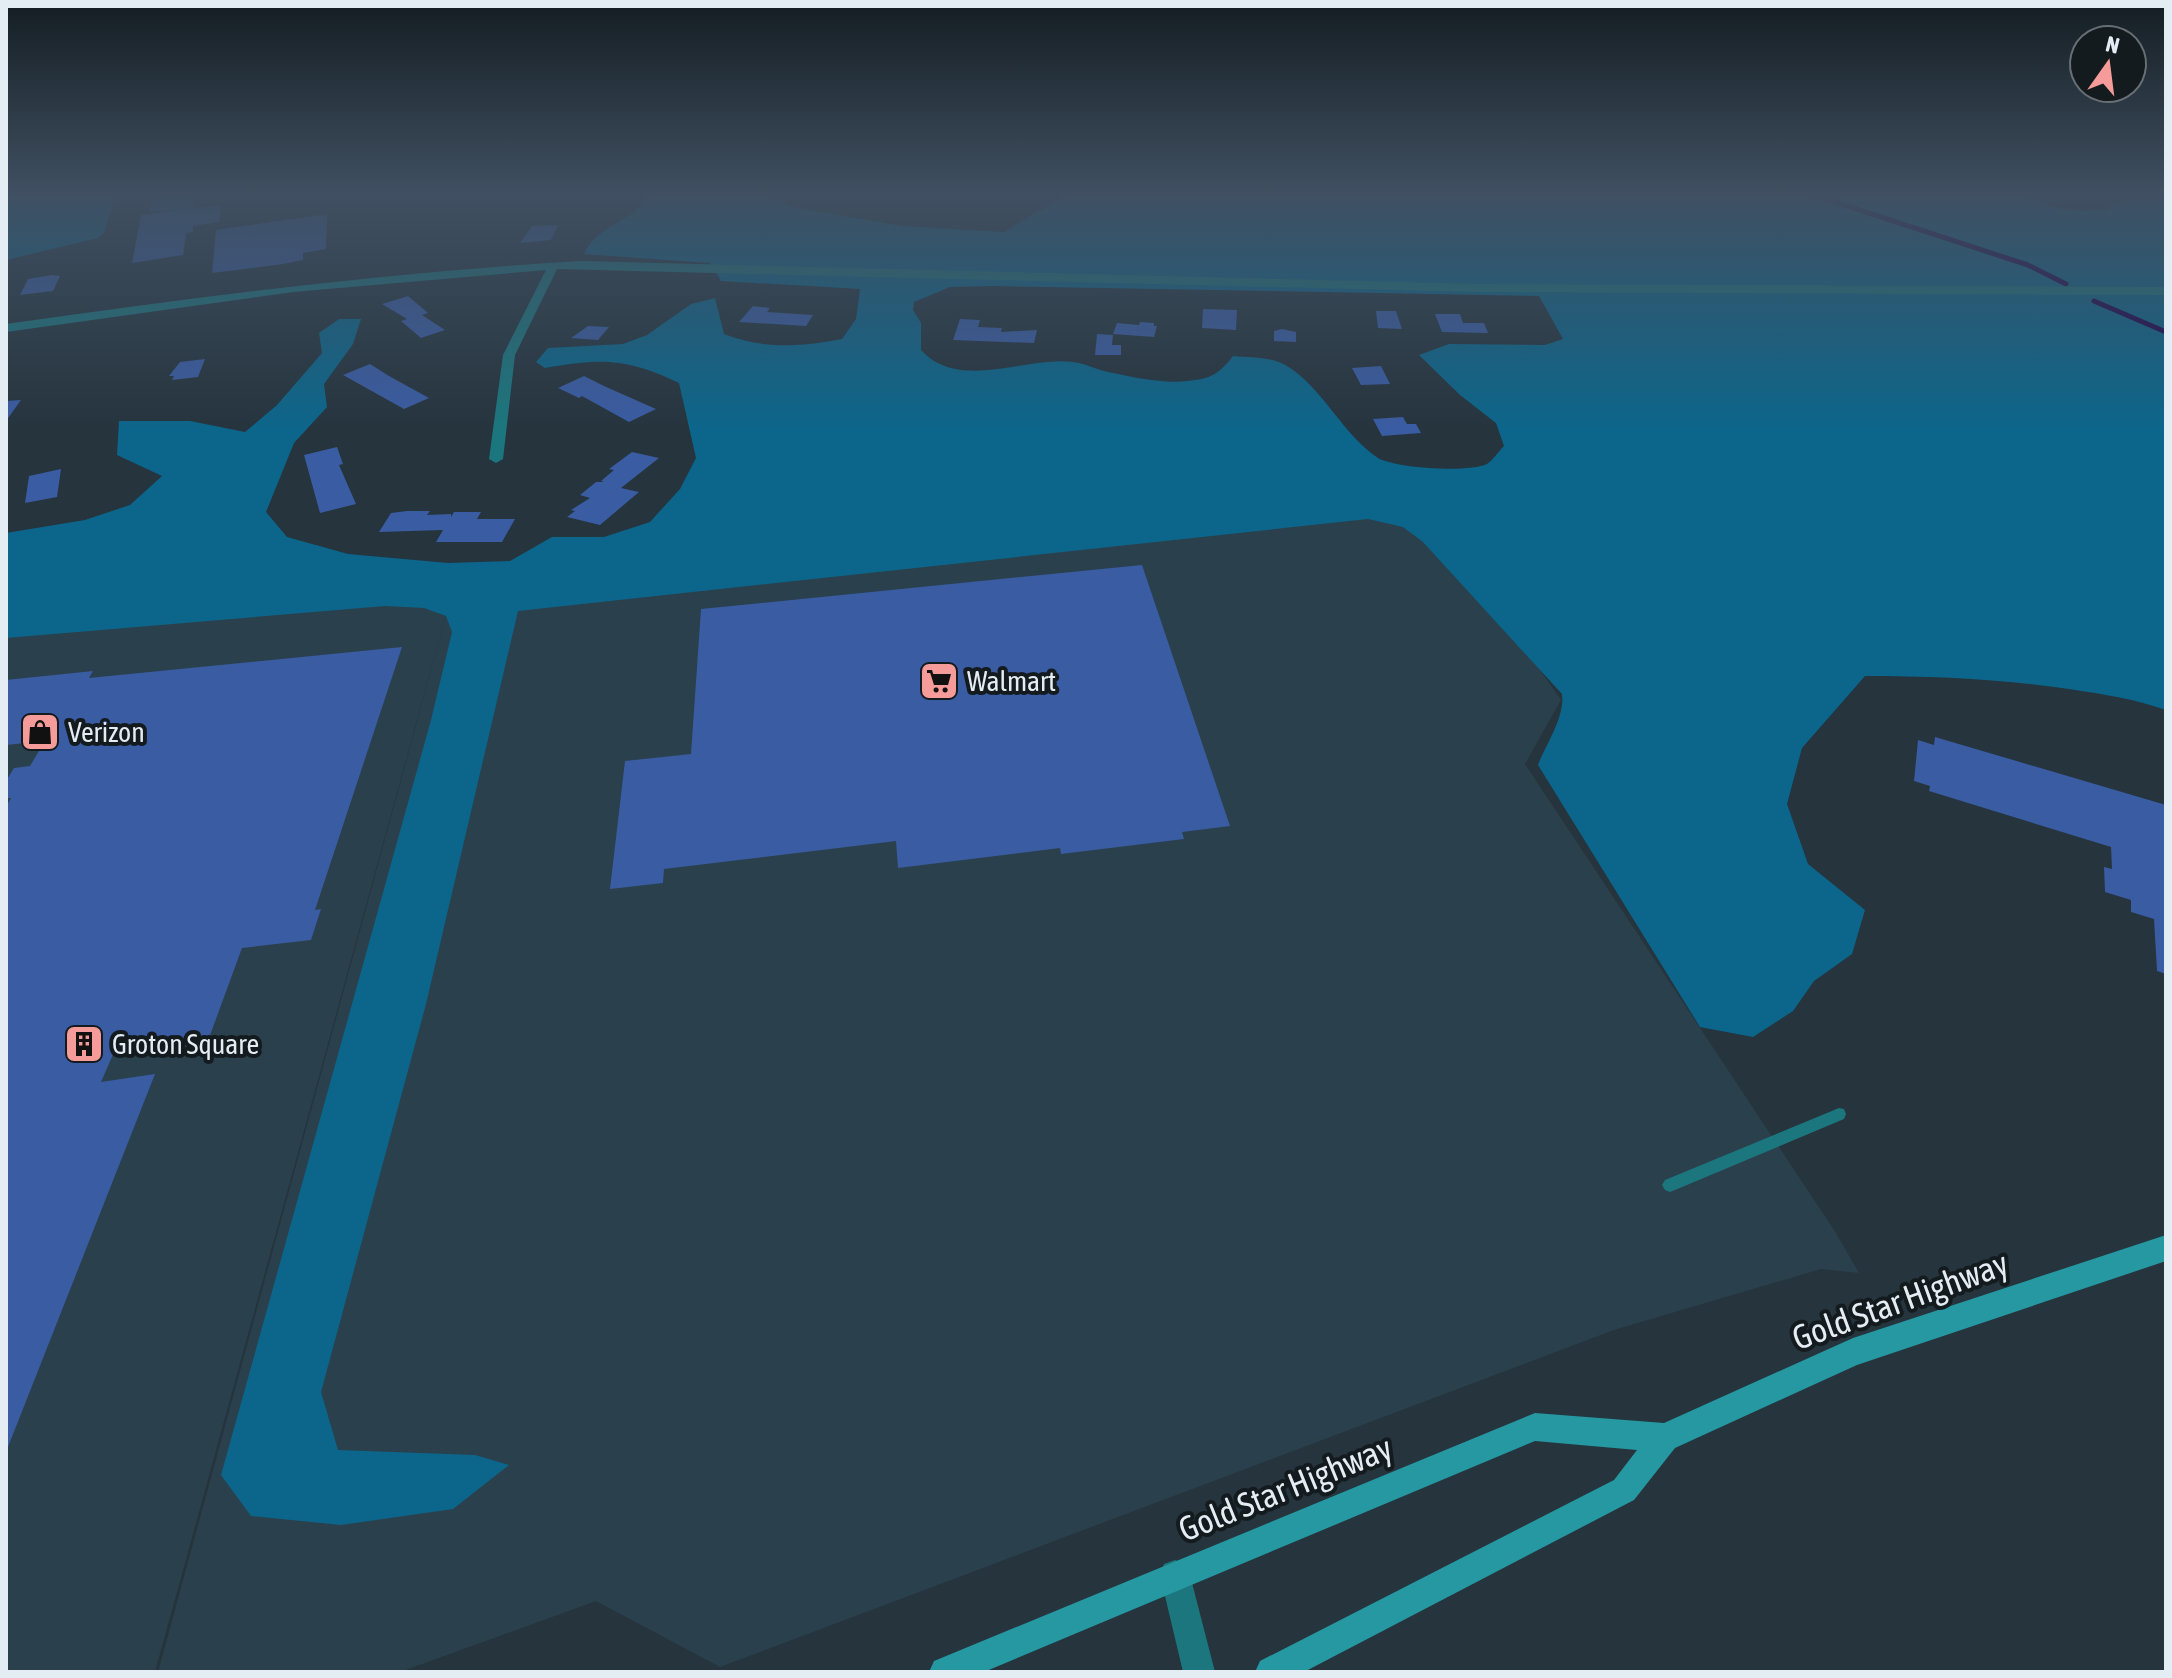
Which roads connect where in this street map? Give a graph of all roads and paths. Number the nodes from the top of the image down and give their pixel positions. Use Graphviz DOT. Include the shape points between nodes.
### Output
graph roads {
  1 [pos="465,273"];
  2 [pos="549,273"];
  3 [pos="860,273"];
  4 [pos="2166,291"];
  5 [pos="6,328"];
  6 [pos="496,459"];
  7 [pos="1839,1114"];
  8 [pos="1670,1185"];
  9 [pos="2166,1248"];
  10 [pos="1665,1438"];
  11 [pos="1175,1575"];
  12 [pos="945,1672"];
  13 [pos="1199,1672"];
  14 [pos="1271,1672"];
  1 -- 5 [label="street" via="311,286"];
  2 -- 6 [label="street" via="509,355"];
  3 -- 4 [label="street" via="1476,288"];
  7 -- 8 [label="lane"];
  9 -- 10 [label="main road, Gold Star Highway" via="1853,1352"];
  10 -- 11 [label="main road, Gold Star Highway" via="1535,1427"];
  10 -- 14 [label="main road, Gold Star Highway" via="1624,1490"];
  11 -- 12 [label="main road, Gold Star Highway"];
  11 -- 13 [label="street"];
}
